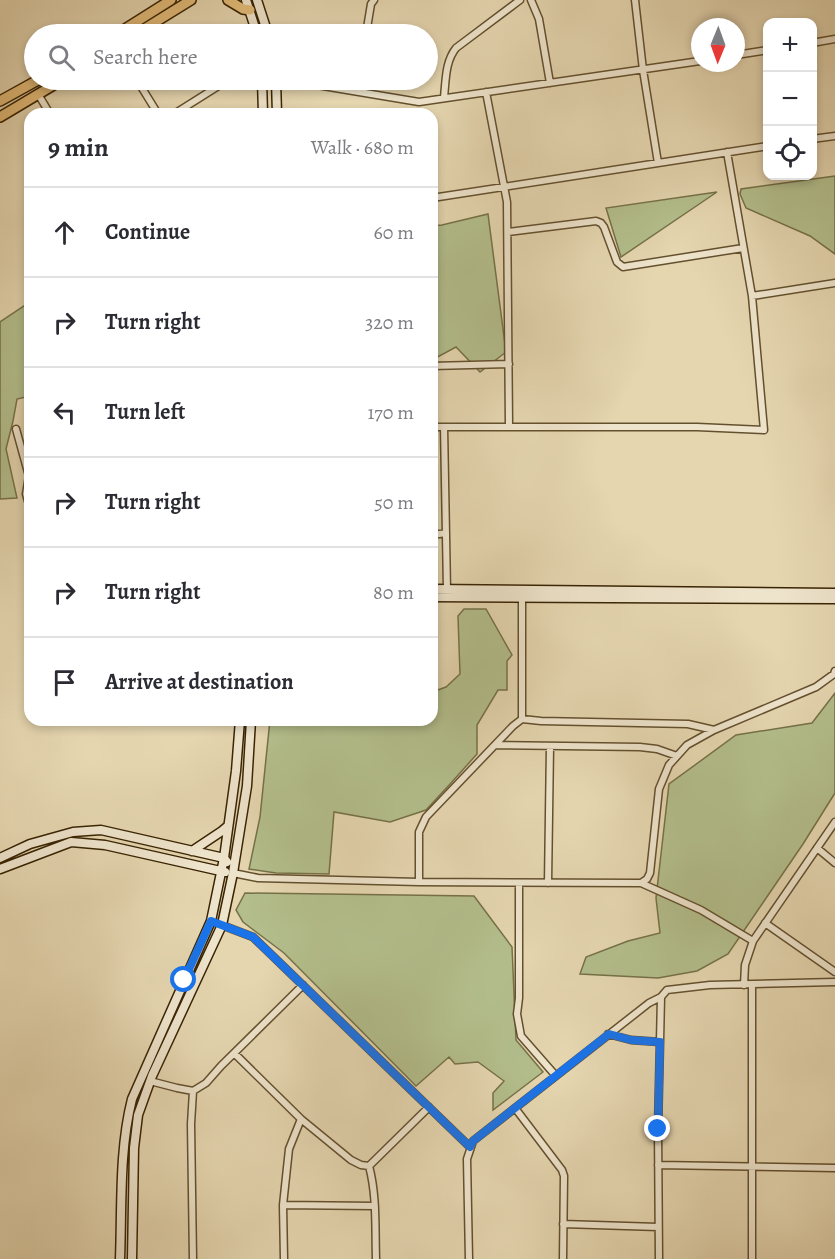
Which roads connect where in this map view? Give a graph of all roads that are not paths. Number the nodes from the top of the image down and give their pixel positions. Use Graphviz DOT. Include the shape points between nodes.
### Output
graph roads {
  1 [pos="171,0"];
  2 [pos="191,0"];
  3 [pos="228,0"];
  4 [pos="246,0"];
  5 [pos="258,0"];
  6 [pos="374,0"];
  7 [pos="520,0"];
  8 [pos="531,0"];
  9 [pos="635,0"];
  10 [pos="250,10"];
  11 [pos="133,24"];
  12 [pos="151,24"];
  13 [pos="254,24"];
  14 [pos="265,24"];
  15 [pos="367,24"];
  16 [pos="835,39"];
  17 [pos="817,42"];
  18 [pos="763,51"];
  19 [pos="745,54"];
  20 [pos="691,62"];
  21 [pos="643,70"];
  22 [pos="550,83"];
  23 [pos="24,88"];
  24 [pos="45,90"];
  25 [pos="143,90"];
  26 [pos="212,90"];
  27 [pos="262,90"];
  28 [pos="276,90"];
  29 [pos="346,90"];
  30 [pos="357,92"];
  31 [pos="486,92"];
  32 [pos="38,94"];
  33 [pos="444,97"];
  34 [pos="0,101"];
  35 [pos="46,108"];
  36 [pos="154,108"];
  37 [pos="184,108"];
  38 [pos="263,108"];
  39 [pos="277,108"];
  40 [pos="0,117"];
  41 [pos="835,136"];
  42 [pos="817,138"];
  43 [pos="763,147"];
  44 [pos="727,152"];
  45 [pos="658,163"];
  46 [pos="503,187"];
  47 [pos="438,197"];
  48 [pos="507,232"];
  49 [pos="743,248"];
  50 [pos="835,283"];
  51 [pos="752,296"];
  52 [pos="509,364"];
  53 [pos="438,366"];
  54 [pos="509,426"];
  55 [pos="438,427"];
  56 [pos="444,427"];
  57 [pos="16,429"];
  58 [pos="24,458"];
  59 [pos="446,533"];
  60 [pos="438,534"];
  61 [pos="438,589"];
  62 [pos="447,590"];
  63 [pos="522,593"];
  64 [pos="835,593"];
  65 [pos="438,597"];
  66 [pos="835,599"];
  67 [pos="835,671"];
  68 [pos="522,719"];
  69 [pos="240,726"];
  70 [pos="251,726"];
  71 [pos="714,730"];
  72 [pos="495,745"];
  73 [pos="550,746"];
  74 [pos="677,756"];
  75 [pos="835,822"];
  76 [pos="228,825"];
  77 [pos="817,848"];
  78 [pos="192,850"];
  79 [pos="0,858"];
  80 [pos="224,858"];
  81 [pos="835,862"];
  82 [pos="0,869"];
  83 [pos="221,872"];
  84 [pos="233,873"];
  85 [pos="419,882"];
  86 [pos="519,883"];
  87 [pos="548,883"];
  88 [pos="641,884"];
  89 [pos="211,921"];
  90 [pos="765,923"];
  91 [pos="222,925"];
  92 [pos="753,941"];
  93 [pos="835,972"];
  94 [pos="835,982"];
  95 [pos="303,985"];
  96 [pos="744,985"];
  97 [pos="752,985"];
  98 [pos="661,997"];
  99 [pos="609,1034"];
  100 [pos="660,1042"];
  101 [pos="234,1053"];
  102 [pos="556,1076"];
  103 [pos="150,1081"];
  104 [pos="193,1091"];
  105 [pos="429,1107"];
  106 [pos="515,1108"];
  107 [pos="301,1119"];
  108 [pos="470,1147"];
  109 [pos="658,1165"];
  110 [pos="369,1166"];
  111 [pos="752,1166"];
  112 [pos="835,1168"];
  113 [pos="283,1205"];
  114 [pos="375,1206"];
  115 [pos="563,1224"];
  116 [pos="658,1227"];
  117 [pos="120,1259"];
  118 [pos="132,1259"];
  119 [pos="194,1259"];
  120 [pos="284,1259"];
  121 [pos="376,1259"];
  122 [pos="468,1259"];
  123 [pos="563,1259"];
  124 [pos="659,1259"];
  125 [pos="752,1259"];
  1 -- 11 [label="main road"];
  2 -- 12 [label="main road"];
  3 -- 10 [label="main road"];
  4 -- 10 [label="street"];
  5 -- 14 [label="street"];
  6 -- 15 [label="street"];
  7 -- 33 [label="street" via="456,48 447,67"];
  8 -- 22 [label="street" via="539,19"];
  9 -- 21 [label="street"];
  10 -- 13 [label="street"];
  16 -- 17 [label="street"];
  18 -- 19 [label="street"];
  20 -- 21 [label="street"];
  21 -- 22 [label="street"];
  21 -- 45 [label="street"];
  22 -- 31 [label="street"];
  23 -- 34 [label="main road"];
  24 -- 32 [label="main road"];
  25 -- 36 [label="street"];
  26 -- 37 [label="street"];
  27 -- 38 [label="street"];
  28 -- 39 [label="street"];
  29 -- 30 [label="street"];
  30 -- 33 [label="street" via="419,102"];
  31 -- 33 [label="street"];
  31 -- 46 [label="street"];
  32 -- 35 [label="street"];
  32 -- 40 [label="main road"];
  41 -- 42 [label="street"];
  43 -- 44 [label="street"];
  44 -- 45 [label="street"];
  44 -- 49 [label="street"];
  45 -- 46 [label="street"];
  46 -- 47 [label="street"];
  46 -- 48 [label="street"];
  48 -- 49 [label="street" via="596,221 604,227 617,262 623,267"];
  48 -- 52 [label="street"];
  49 -- 51 [label="street"];
  50 -- 51 [label="street"];
  51 -- 54 [label="street" via="764,430"];
  52 -- 53 [label="street"];
  52 -- 54 [label="street"];
  54 -- 56 [label="street"];
  55 -- 56 [label="street"];
  56 -- 59 [label="street"];
  57 -- 58 [label="street"];
  59 -- 60 [label="street"];
  59 -- 62 [label="street"];
  61 -- 62 [label="street"];
  62 -- 63 [label="street"];
  63 -- 64 [label="street"];
  63 -- 65 [label="street"];
  63 -- 66 [label="street"];
  63 -- 68 [label="street"];
  67 -- 71 [label="street" via="816,687"];
  68 -- 71 [label="street" via="688,724"];
  68 -- 72 [label="street"];
  69 -- 76 [label="street"];
  70 -- 84 [label="street" via="247,786"];
  71 -- 74 [label="street" via="687,745"];
  72 -- 73 [label="street"];
  72 -- 85 [label="street" via="426,817 419,832"];
  73 -- 74 [label="street" via="640,747"];
  73 -- 87 [label="street"];
  74 -- 88 [label="street" via="659,789 650,873"];
  75 -- 77 [label="street"];
  76 -- 78 [label="street"];
  76 -- 80 [label="street"];
  77 -- 81 [label="street"];
  77 -- 90 [label="street"];
  78 -- 79 [label="street" via="101,830 73,831"];
  78 -- 80 [label="street"];
  80 -- 83 [label="street"];
  80 -- 84 [label="street"];
  82 -- 83 [label="street" via="71,842 105,844"];
  83 -- 84 [label="street"];
  83 -- 89 [label="street"];
  84 -- 85 [label="street" via="258,878"];
  84 -- 91 [label="street"];
  85 -- 86 [label="street"];
  86 -- 87 [label="street"];
  86 -- 102 [label="street" via="521,1036"];
  87 -- 88 [label="street"];
  88 -- 92 [label="street" via="700,910"];
  89 -- 91 [label="street"];
  89 -- 117 [label="street" via="132,1099 124,1143"];
  90 -- 92 [label="street"];
  90 -- 93 [label="street"];
  91 -- 95 [label="street" via="253,937"];
  91 -- 103 [label="street"];
  92 -- 96 [label="street" via="745,965"];
  94 -- 97 [label="street"];
  95 -- 101 [label="street"];
  95 -- 105 [label="street"];
  96 -- 97 [label="street"];
  96 -- 98 [label="street" via="667,990"];
  97 -- 111 [label="street"];
  98 -- 99 [label="street"];
  98 -- 100 [label="street"];
  99 -- 100 [label="street"];
  99 -- 102 [label="street"];
  100 -- 109 [label="street"];
  101 -- 104 [label="street" via="207,1083"];
  101 -- 107 [label="street"];
  102 -- 106 [label="street"];
  103 -- 104 [label="street"];
  103 -- 118 [label="street" via="142,1101 134,1148"];
  104 -- 119 [label="street"];
  105 -- 108 [label="street"];
  105 -- 110 [label="street"];
  106 -- 108 [label="street"];
  106 -- 115 [label="street" via="564,1176"];
  107 -- 110 [label="street" via="351,1160"];
  107 -- 113 [label="street" via="289,1149"];
  108 -- 122 [label="street"];
  109 -- 111 [label="street"];
  109 -- 116 [label="street"];
  110 -- 114 [label="street"];
  111 -- 112 [label="street"];
  111 -- 125 [label="street"];
  113 -- 114 [label="street"];
  113 -- 120 [label="street"];
  114 -- 121 [label="street"];
  115 -- 116 [label="street"];
  115 -- 123 [label="street"];
  116 -- 124 [label="street"];
}
